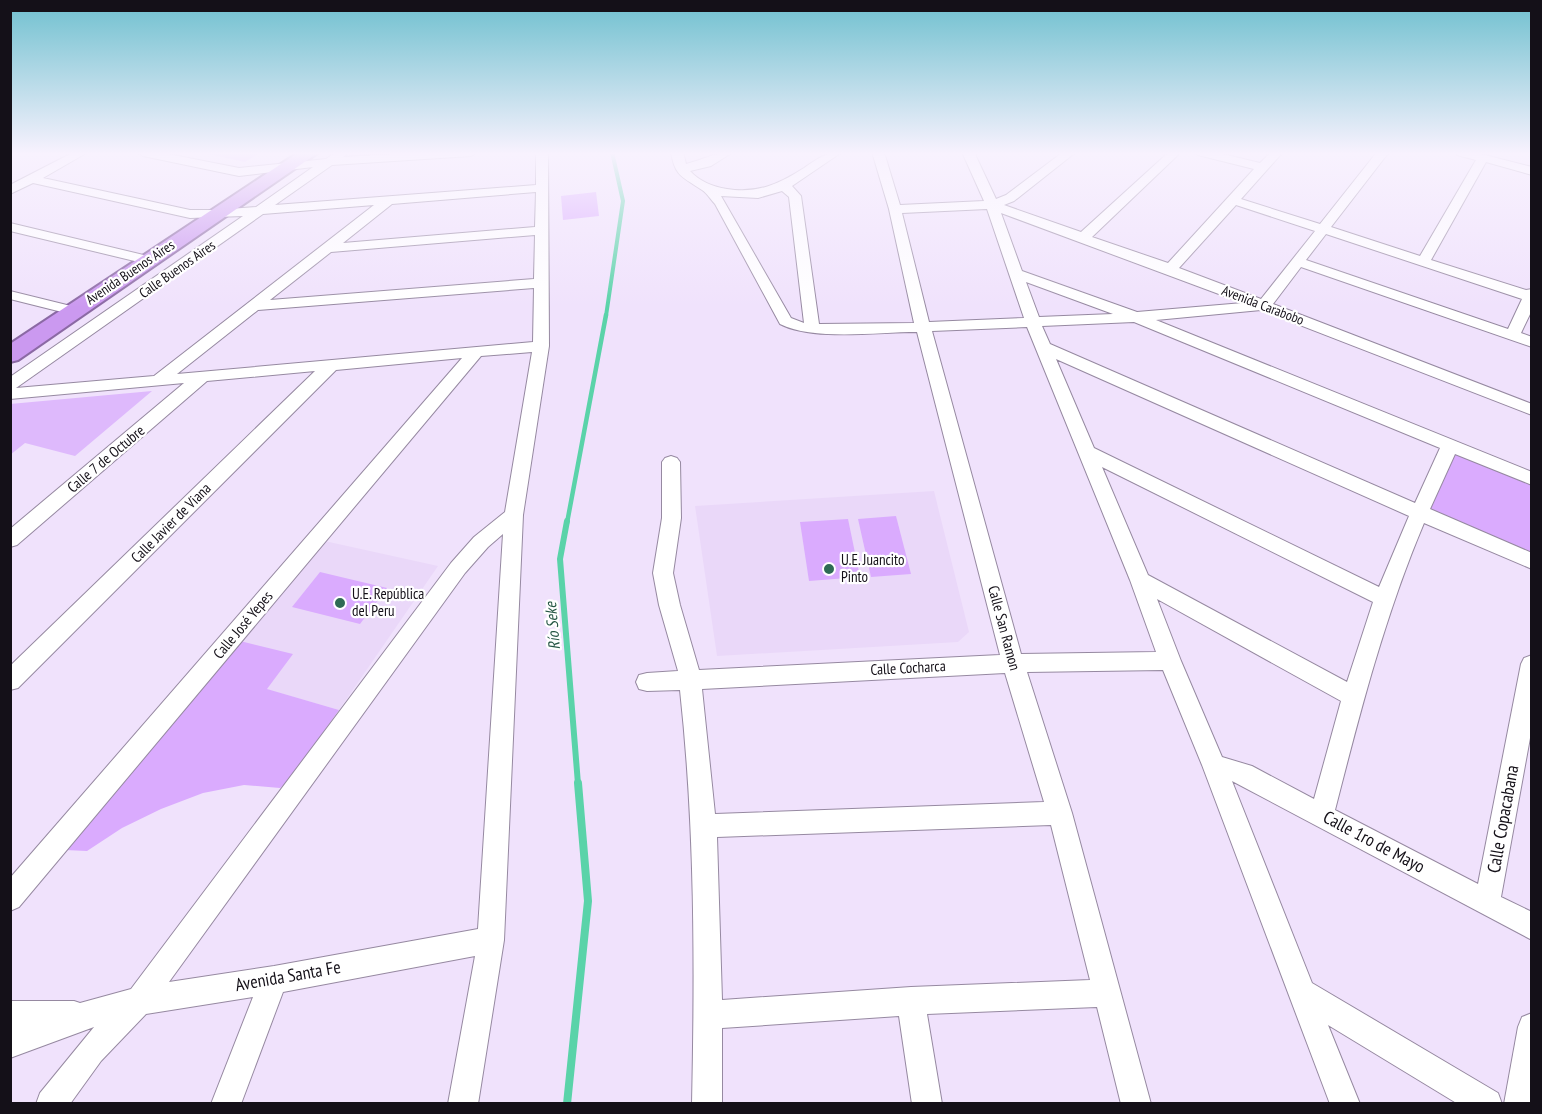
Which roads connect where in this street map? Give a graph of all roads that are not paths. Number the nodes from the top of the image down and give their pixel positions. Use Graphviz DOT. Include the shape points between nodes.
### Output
graph roads {
  1 [pos="145,204"];
  2 [pos="230,204"];
  3 [pos="269,204"];
  4 [pos="331,204"];
  5 [pos="384,204"];
  6 [pos="542,204"];
  7 [pos="722,204"];
  8 [pos="796,204"];
  9 [pos="894,204"];
  10 [pos="1119,204"];
  11 [pos="1229,204"];
  12 [pos="1245,204"];
  13 [pos="1342,204"];
  14 [pos="1457,204"];
  15 [pos="992,205"];
  16 [pos="895,209"];
  17 [pos="260,210"];
  18 [pos="215,214"];
  19 [pos="10,227"];
  20 [pos="1322,229"];
  21 [pos="542,230"];
  22 [pos="1083,238"];
  23 [pos="328,248"];
  24 [pos="147,260"];
  25 [pos="1299,262"];
  26 [pos="1423,262"];
  27 [pos="1170,269"];
  28 [pos="1015,273"];
  29 [pos="542,283"];
  30 [pos="10,295"];
  31 [pos="1531,296"];
  32 [pos="1264,305"];
  33 [pos="254,306"];
  34 [pos="74,311"];
  35 [pos="1136,317"];
  36 [pos="1033,322"];
  37 [pos="923,327"];
  38 [pos="812,329"];
  39 [pos="1513,335"];
  40 [pos="1532,342"];
  41 [pos="542,346"];
  42 [pos="1043,347"];
  43 [pos="476,352"];
  44 [pos="10,355"];
  45 [pos="331,365"];
  46 [pos="202,377"];
  47 [pos="159,381"];
  48 [pos="10,385"];
  49 [pos="10,394"];
  50 [pos="1532,410"];
  51 [pos="1450,446"];
  52 [pos="1085,451"];
  53 [pos="672,462"];
  54 [pos="1532,479"];
  55 [pos="1418,513"];
  56 [pos="514,515"];
  57 [pos="10,540"];
  58 [pos="1532,562"];
  59 [pos="1140,580"];
  60 [pos="1385,599"];
  61 [pos="1170,661"];
  62 [pos="1013,663"];
  63 [pos="1532,664"];
  64 [pos="690,678"];
  65 [pos="10,681"];
  66 [pos="647,682"];
  67 [pos="1353,696"];
  68 [pos="1214,765"];
  69 [pos="1060,813"];
  70 [pos="1322,814"];
  71 [pos="704,826"];
  72 [pos="10,898"];
  73 [pos="1487,904"];
  74 [pos="1532,927"];
  75 [pos="491,940"];
  76 [pos="274,980"];
  77 [pos="1301,992"];
  78 [pos="1108,993"];
  79 [pos="138,1001"];
  80 [pos="911,1001"];
  81 [pos="10,1015"];
  82 [pos="86,1015"];
  83 [pos="708,1015"];
  84 [pos="1532,1027"];
  85 [pos="10,1044"];
  86 [pos="51,1104"];
  87 [pos="226,1104"];
  88 [pos="463,1104"];
  89 [pos="707,1104"];
  90 [pos="927,1104"];
  91 [pos="1136,1104"];
  92 [pos="1345,1104"];
  93 [pos="1487,1104"];
  94 [pos="1520,1104"];
  1 -- 18 [label="street" via="190,214"];
  2 -- 18 [label="highway, Avenida Buenos Aires"];
  3 -- 17 [label="street, Calle Buenos Aires"];
  4 -- 17 [label="street"];
  5 -- 23 [label="street"];
  6 -- 21 [label="street"];
  7 -- 38 [label="street" via="785,321"];
  8 -- 38 [label="street"];
  9 -- 16 [label="street, Calle San Ramon"];
  10 -- 22 [label="street"];
  11 -- 27 [label="street"];
  12 -- 20 [label="street"];
  13 -- 20 [label="street"];
  14 -- 26 [label="street"];
  15 -- 16 [label="street"];
  15 -- 22 [label="street, Avenida Carabobo"];
  15 -- 28 [label="street"];
  16 -- 37 [label="street, Calle San Ramon"];
  17 -- 18 [label="street"];
  17 -- 48 [label="street, Calle Buenos Aires"];
  18 -- 24 [label="highway, Avenida Buenos Aires"];
  19 -- 24 [label="street"];
  20 -- 25 [label="street"];
  20 -- 26 [label="street"];
  21 -- 23 [label="street"];
  21 -- 29 [label="street"];
  22 -- 27 [label="street, Avenida Carabobo"];
  23 -- 33 [label="street"];
  24 -- 34 [label="highway, Avenida Buenos Aires"];
  25 -- 32 [label="street"];
  25 -- 39 [label="street"];
  26 -- 31 [label="street"];
  27 -- 32 [label="street, Avenida Carabobo"];
  28 -- 35 [label="street"];
  28 -- 36 [label="street"];
  29 -- 33 [label="street"];
  29 -- 41 [label="street"];
  30 -- 34 [label="street"];
  31 -- 39 [label="street"];
  32 -- 35 [label="street"];
  32 -- 50 [label="street, Avenida Carabobo"];
  33 -- 47 [label="street"];
  34 -- 44 [label="highway, Avenida Buenos Aires"];
  35 -- 36 [label="street"];
  35 -- 51 [label="street"];
  36 -- 37 [label="street"];
  36 -- 42 [label="street"];
  37 -- 38 [label="street"];
  37 -- 62 [label="street, Calle San Ramon"];
  39 -- 40 [label="street"];
  41 -- 43 [label="street"];
  41 -- 56 [label="street"];
  42 -- 52 [label="street"];
  42 -- 55 [label="street"];
  43 -- 45 [label="street"];
  43 -- 72 [label="street, Calle José Yepes"];
  45 -- 46 [label="street"];
  45 -- 65 [label="street, Calle Javier de Viana"];
  46 -- 47 [label="street"];
  46 -- 57 [label="street, Calle 7 de Octubre"];
  47 -- 49 [label="street"];
  51 -- 54 [label="street"];
  51 -- 55 [label="street"];
  52 -- 59 [label="street"];
  52 -- 60 [label="street"];
  53 -- 64 [label="street" via="664,580"];
  55 -- 58 [label="street"];
  55 -- 60 [label="street"];
  56 -- 75 [label="street"];
  56 -- 79 [label="street" via="481,542 458,568"];
  59 -- 61 [label="street"];
  59 -- 67 [label="street"];
  60 -- 67 [label="street"];
  61 -- 62 [label="street, Calle Cocharca"];
  61 -- 68 [label="street"];
  62 -- 64 [label="street, Calle Cocharca"];
  62 -- 69 [label="street, Calle San Ramon"];
  63 -- 73 [label="street, Calle Copacabana"];
  64 -- 66 [label="street, Calle Cocharca"];
  64 -- 71 [label="street"];
  67 -- 70 [label="street"];
  68 -- 70 [label="street, Calle 1ro de Mayo" via="1244,774"];
  68 -- 77 [label="street"];
  69 -- 71 [label="street"];
  69 -- 78 [label="street, Calle San Ramon"];
  70 -- 73 [label="street, Calle 1ro de Mayo"];
  71 -- 83 [label="street"];
  73 -- 74 [label="street, Calle 1ro de Mayo"];
  75 -- 76 [label="street, Avenida Santa Fe"];
  75 -- 88 [label="street"];
  76 -- 79 [label="street, Avenida Santa Fe"];
  76 -- 87 [label="street"];
  77 -- 92 [label="street"];
  77 -- 93 [label="street"];
  78 -- 80 [label="street"];
  78 -- 91 [label="street, Calle San Ramon"];
  79 -- 82 [label="street, Avenida Santa Fe"];
  79 -- 86 [label="street" via="91,1051"];
  80 -- 83 [label="street"];
  80 -- 90 [label="street"];
  81 -- 82 [label="street, Avenida Santa Fe"];
  82 -- 85 [label="street, Avenida Santa Fe"];
  83 -- 89 [label="street"];
  84 -- 94 [label="street"];
}
